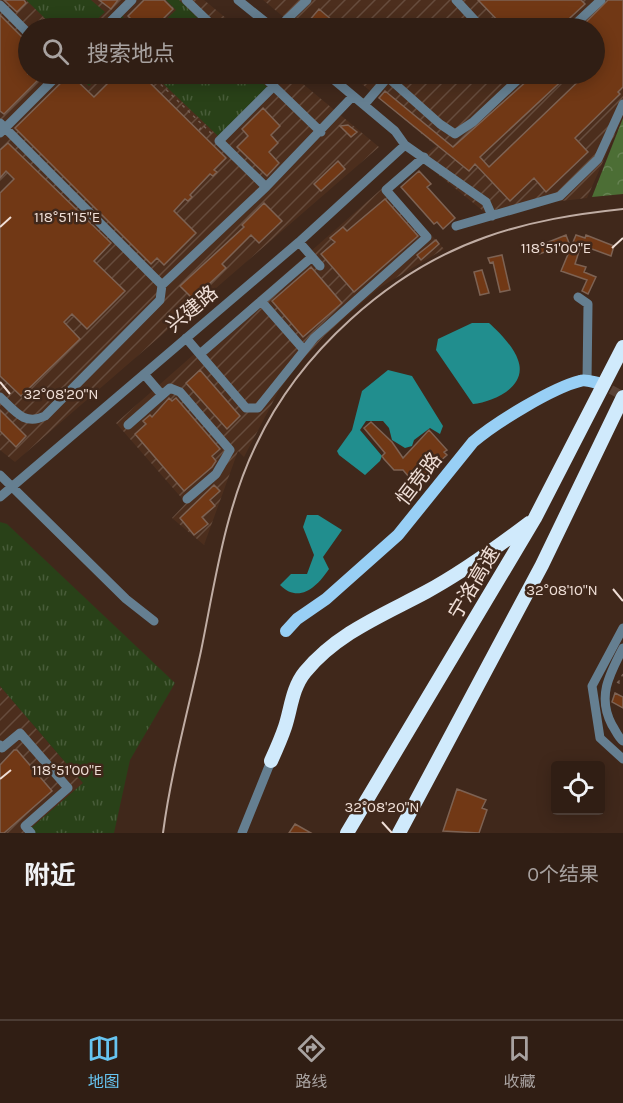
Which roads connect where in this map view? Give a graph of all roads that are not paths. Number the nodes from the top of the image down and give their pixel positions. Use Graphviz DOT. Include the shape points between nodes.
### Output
graph roads {
  1 [pos="132,0"];
  2 [pos="186,0"];
  3 [pos="238,0"];
  4 [pos="307,0"];
  5 [pos="456,0"];
  6 [pos="601,0"];
  7 [pos="0,5"];
  8 [pos="114,18"];
  9 [pos="205,18"];
  10 [pos="260,18"];
  11 [pos="288,18"];
  12 [pos="473,18"];
  13 [pos="582,18"];
  14 [pos="18,23"];
  15 [pos="48,84"];
  16 [pos="339,84"];
  17 [pos="379,84"];
  18 [pos="396,84"];
  19 [pos="513,84"];
  20 [pos="274,86"];
  21 [pos="353,96"];
  22 [pos="623,104"];
  23 [pos="364,105"];
  24 [pos="2,128"];
  25 [pos="321,132"];
  26 [pos="405,145"];
  27 [pos="424,157"];
  28 [pos="266,187"];
  29 [pos="492,216"];
  30 [pos="456,226"];
  31 [pos="299,242"];
  32 [pos="312,257"];
  33 [pos="320,266"];
  34 [pos="162,285"];
  35 [pos="578,297"];
  36 [pos="261,301"];
  37 [pos="186,338"];
  38 [pos="623,347"];
  39 [pos="304,350"];
  40 [pos="200,354"];
  41 [pos="144,374"];
  42 [pos="593,382"];
  43 [pos="162,395"];
  44 [pos="0,397"];
  45 [pos="623,397"];
  46 [pos="128,425"];
  47 [pos="0,475"];
  48 [pos="12,487"];
  49 [pos="0,497"];
  50 [pos="187,499"];
  51 [pos="535,518"];
  52 [pos="154,621"];
  53 [pos="623,628"];
  54 [pos="286,631"];
  55 [pos="623,648"];
  56 [pos="623,741"];
  57 [pos="1,748"];
  58 [pos="623,759"];
  59 [pos="271,761"];
  60 [pos="25,831"];
  61 [pos="242,833"];
  62 [pos="347,833"];
  63 [pos="399,833"];
  1 -- 8 [label="street"];
  2 -- 9 [label="street"];
  3 -- 10 [label="street"];
  4 -- 11 [label="street"];
  5 -- 12 [label="street"];
  6 -- 13 [label="street"];
  7 -- 14 [label="street"];
  15 -- 24 [label="street"];
  16 -- 21 [label="street"];
  17 -- 23 [label="street"];
  18 -- 19 [label="street" via="455,134"];
  20 -- 25 [label="street"];
  20 -- 28 [label="street" via="219,141"];
  21 -- 23 [label="street"];
  21 -- 25 [label="street"];
  22 -- 29 [label="street" via="598,159 560,196"];
  23 -- 26 [label="street" via="395,131"];
  24 -- 34 [label="street"];
  25 -- 28 [label="street"];
  26 -- 27 [label="street"];
  26 -- 31 [label="street, 兴建路"];
  27 -- 29 [label="street" via="486,202"];
  27 -- 39 [label="street" via="386,190 427,237 357,297"];
  28 -- 34 [label="street"];
  29 -- 30 [label="street"];
  31 -- 32 [label="street"];
  31 -- 37 [label="street, 兴建路"];
  32 -- 33 [label="street"];
  32 -- 36 [label="street"];
  34 -- 44 [label="street" via="160,300 45,416 34,421 22,418"];
  35 -- 42 [label="street" via="588,304"];
  36 -- 39 [label="street"];
  36 -- 40 [label="street"];
  37 -- 40 [label="street"];
  37 -- 41 [label="street, 兴建路"];
  38 -- 51 [label="highway, 宁洛高速"];
  39 -- 40 [label="street" via="258,408 246,408"];
  41 -- 43 [label="street"];
  41 -- 48 [label="street, 兴建路"];
  42 -- 54 [label="main road, 恒竞路" via="582,380 486,431 398,535"];
  43 -- 46 [label="street"];
  43 -- 50 [label="street" via="170,388 180,392 230,450 216,474"];
  45 -- 63 [label="highway" via="542,565"];
  47 -- 48 [label="street"];
  48 -- 49 [label="street, 兴建路"];
  48 -- 52 [label="street" via="126,599"];
  51 -- 59 [label="highway" via="481,559 330,646 304,674 290,702"];
  51 -- 62 [label="highway, 宁洛高速"];
  53 -- 58 [label="street" via="592,686 600,738"];
  55 -- 56 [label="street" via="609,675 604,703"];
  57 -- 60 [label="street" via="20,733 68,788"];
  59 -- 61 [label="street"];
}
